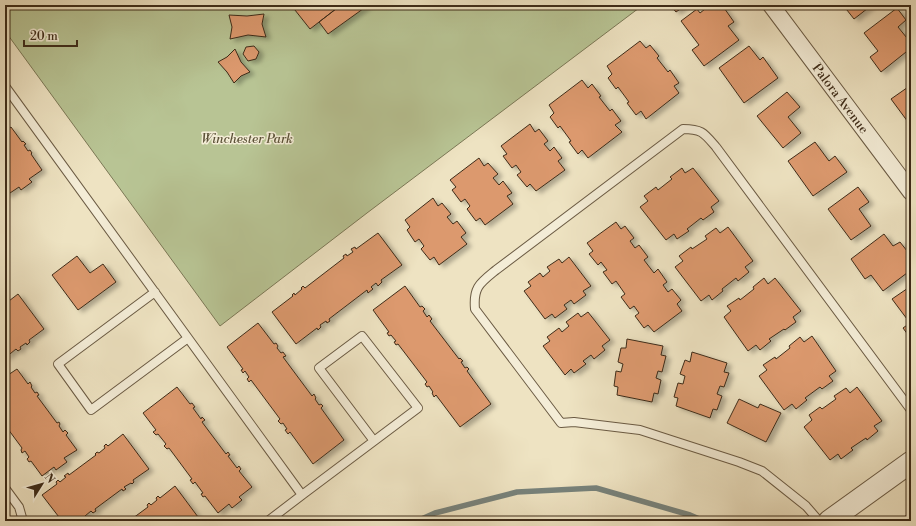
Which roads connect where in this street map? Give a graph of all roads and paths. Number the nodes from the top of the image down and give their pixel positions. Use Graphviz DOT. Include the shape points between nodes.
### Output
graph roads {
  1 [pos="771,5"];
  2 [pos="5,87"];
  3 [pos="911,191"];
  4 [pos="155,292"];
  5 [pos="188,338"];
  6 [pos="911,410"];
  7 [pos="374,441"];
  8 [pos="911,462"];
  9 [pos="5,488"];
  10 [pos="302,495"];
  11 [pos="22,521"];
  12 [pos="268,521"];
  13 [pos="818,521"];
  14 [pos="829,521"];
  1 -- 3 [label="street, Palora Avenue"];
  2 -- 4 [label="lane"];
  4 -- 5 [label="lane"];
  4 -- 5 [label="lane" via="58,364 91,410"];
  5 -- 10 [label="lane"];
  6 -- 13 [label="lane" via="716,147 705,134 696,129 683,129 478,284 474,297 475,309 561,423 574,422 640,430 739,462 762,472 806,506"];
  7 -- 7 [label="lane" via="418,408 362,336 319,368"];
  7 -- 10 [label="lane"];
  8 -- 14 [label="street"];
  9 -- 11 [label="lane" via="19,507"];
  10 -- 12 [label="lane"];
}
